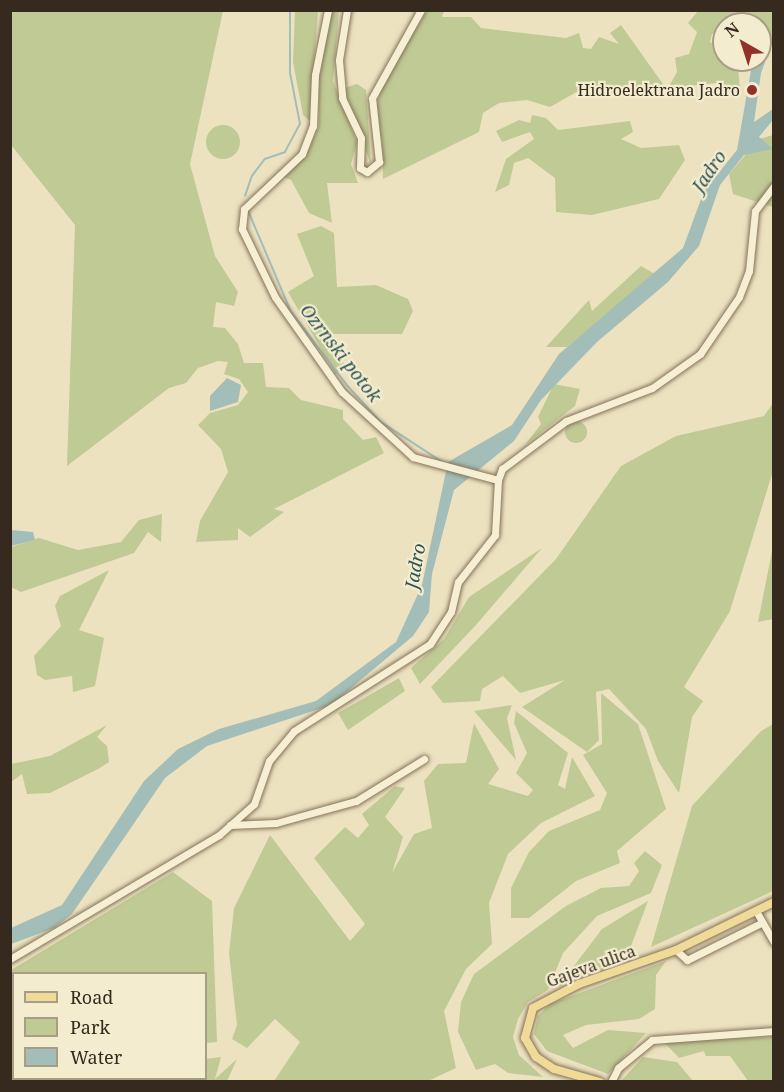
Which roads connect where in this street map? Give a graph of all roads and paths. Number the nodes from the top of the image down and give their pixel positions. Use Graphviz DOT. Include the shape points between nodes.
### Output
graph roads {
  1 [pos="328,10"];
  2 [pos="347,10"];
  3 [pos="421,10"];
  4 [pos="774,186"];
  5 [pos="498,480"];
  6 [pos="424,759"];
  7 [pos="230,825"];
  8 [pos="774,902"];
  9 [pos="756,911"];
  10 [pos="761,923"];
  11 [pos="774,942"];
  12 [pos="676,950"];
  13 [pos="10,959"];
  14 [pos="774,1031"];
  15 [pos="600,1082"];
  16 [pos="611,1082"];
  1 -- 5 [label="street" via="315,75 313,126 302,154 244,209 242,229 274,297 342,392 413,458 434,467"];
  2 -- 3 [label="street" via="339,60 342,98 361,138 360,168 367,172 379,162 372,98"];
  4 -- 5 [label="street" via="755,212 748,271 739,297 700,354 652,388 566,421 502,469"];
  5 -- 7 [label="street" via="489,549 458,582 451,612 430,644 294,731 269,761 254,804"];
  6 -- 7 [label="street" via="356,801 276,824"];
  7 -- 13 [label="street"];
  8 -- 9 [label="main road, Gajeva ulica"];
  9 -- 10 [label="street"];
  9 -- 12 [label="main road, Gajeva ulica"];
  10 -- 11 [label="street"];
  10 -- 12 [label="street" via="687,960"];
  12 -- 15 [label="main road, Gajeva ulica" via="548,997 528,1016 525,1038 536,1057"];
  14 -- 16 [label="street" via="652,1040 618,1068"];
}
